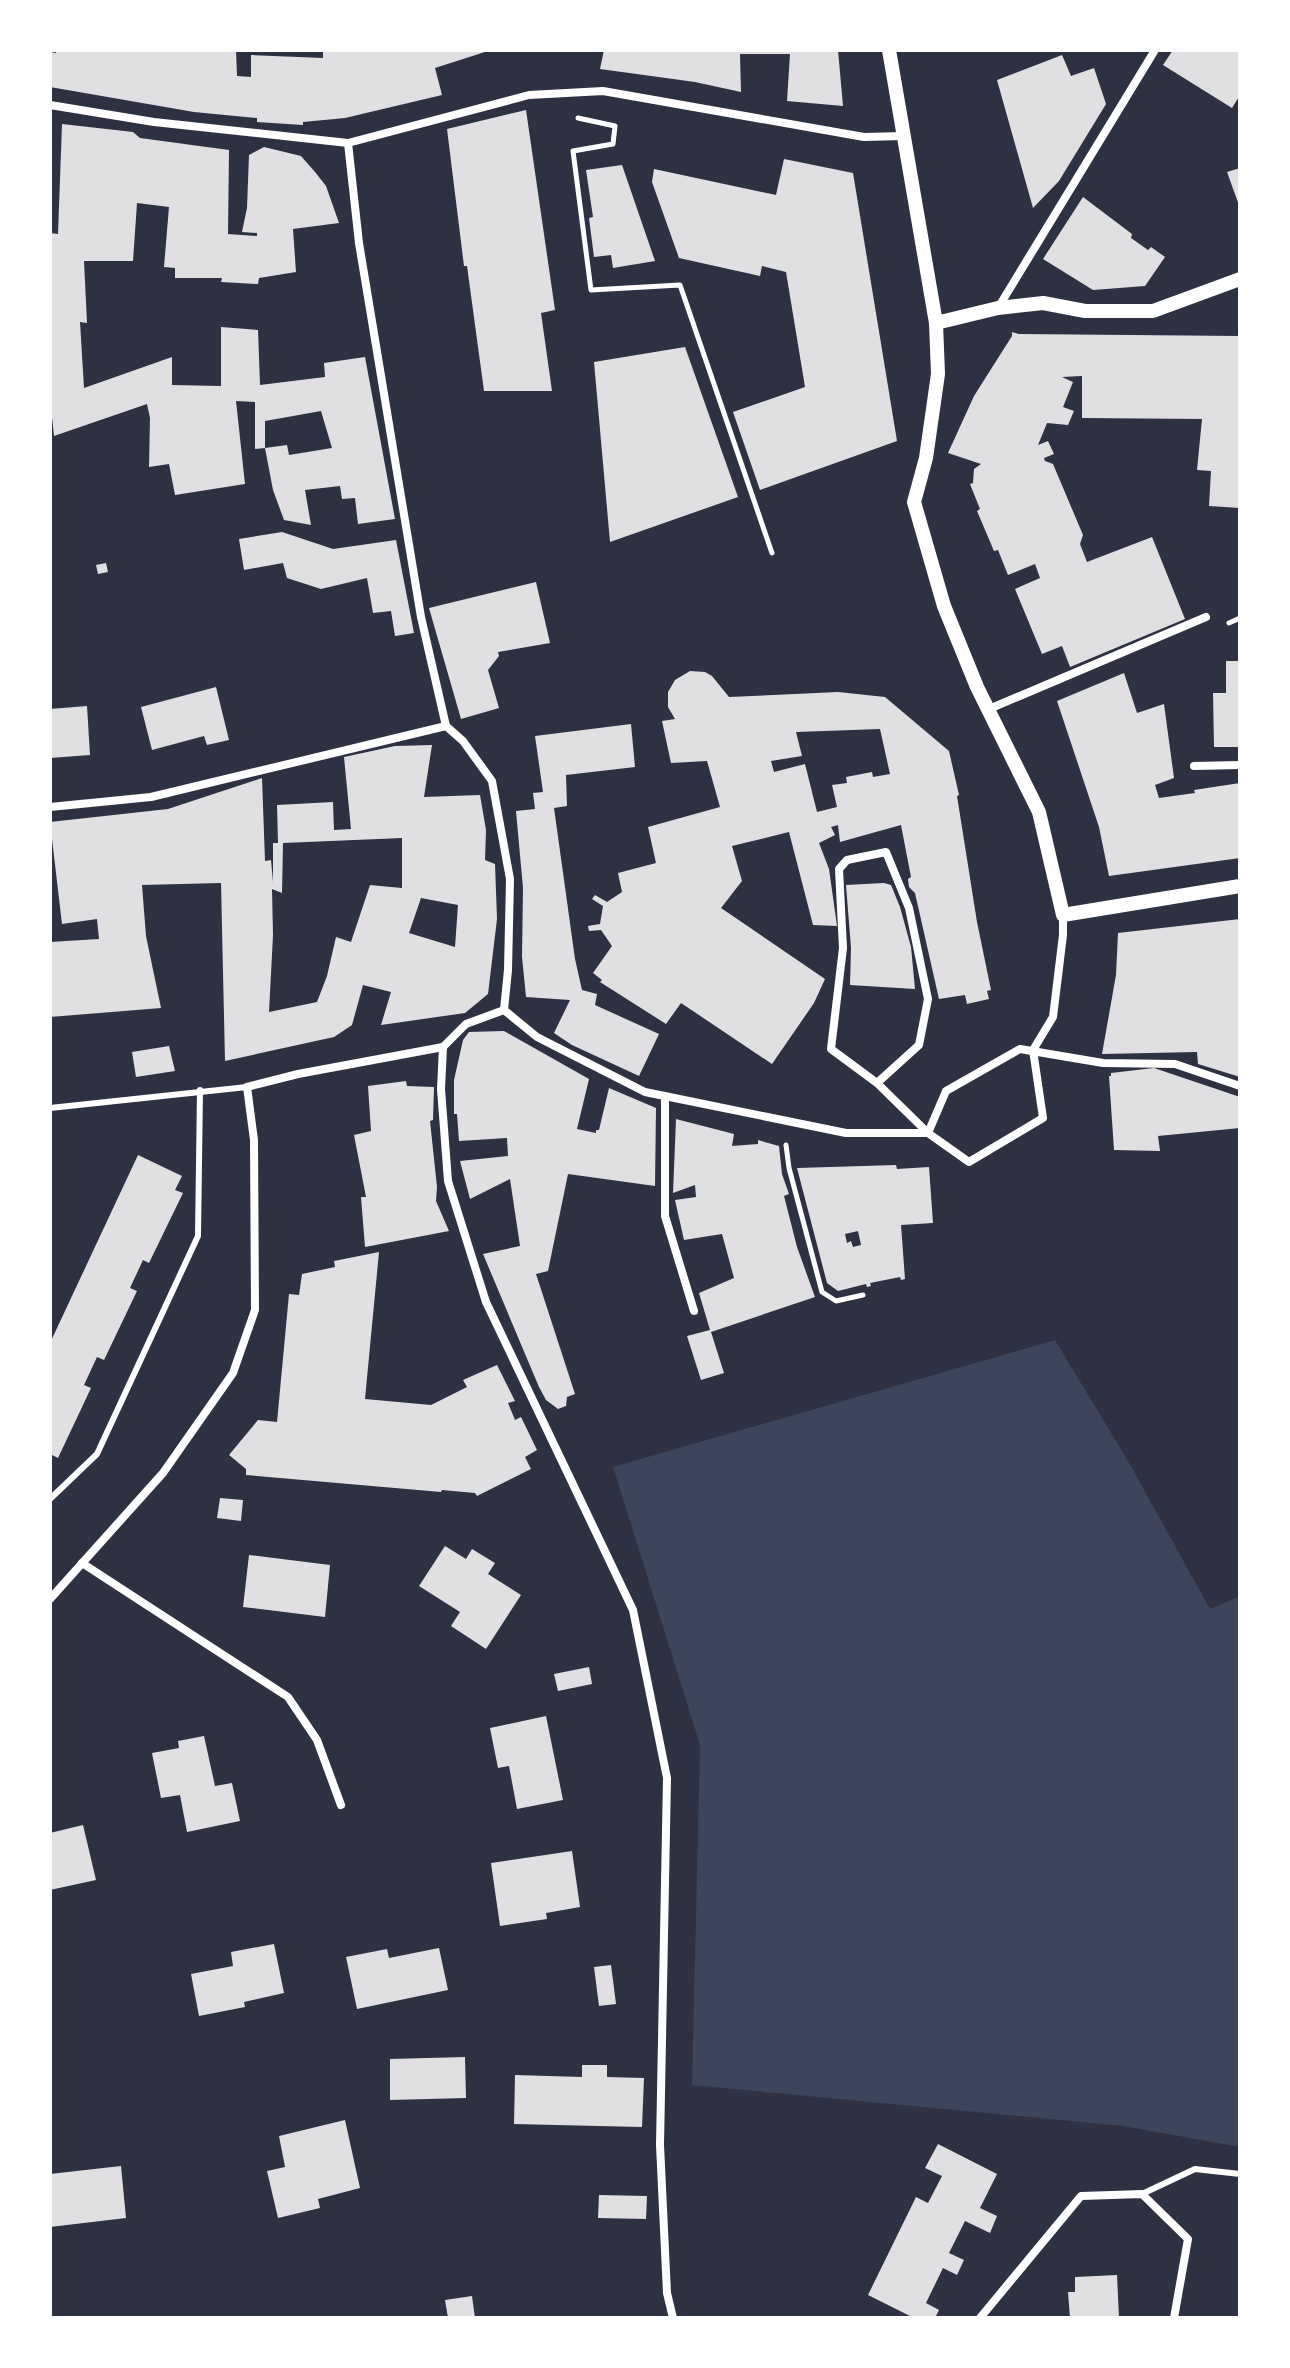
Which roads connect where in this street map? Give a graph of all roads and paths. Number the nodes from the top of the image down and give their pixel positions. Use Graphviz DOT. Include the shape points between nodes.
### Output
graph roads {
  1 [pos="889,50"];
  2 [pos="1155,50"];
  3 [pos="561,92"];
  4 [pos="50,105"];
  5 [pos="903,136"];
  6 [pos="348,143"];
  7 [pos="1240,279"];
  8 [pos="998,308"];
  9 [pos="936,323"];
  10 [pos="772,553"];
  11 [pos="1206,617"];
  12 [pos="989,709"];
  13 [pos="446,726"];
  14 [pos="1240,765"];
  15 [pos="1194,766"];
  16 [pos="50,807"];
  17 [pos="1240,886"];
  18 [pos="1063,915"];
  19 [pos="504,1010"];
  20 [pos="443,1047"];
  21 [pos="1033,1050"];
  22 [pos="877,1083"];
  23 [pos="1240,1086"];
  24 [pos="247,1087"];
  25 [pos="200,1090"];
  26 [pos="665,1097"];
  27 [pos="50,1108"];
  28 [pos="782,1120"];
  29 [pos="928,1133"];
  30 [pos="863,1295"];
  31 [pos="694,1311"];
  32 [pos="50,1499"];
  33 [pos="82,1563"];
  34 [pos="50,1599"];
  35 [pos="341,1805"];
  36 [pos="1240,2174"];
  37 [pos="1142,2194"];
  38 [pos="673,2318"];
  39 [pos="980,2318"];
  40 [pos="1174,2318"];
  1 -- 5 [label="street"];
  2 -- 8 [label="street"];
  3 -- 5 [label="street" via="603,91 864,137"];
  3 -- 6 [label="street" via="529,95"];
  3 -- 10 [label="path" via="565,116 615,126 613,144 573,151 591,290 680,285"];
  4 -- 6 [label="street"];
  5 -- 9 [label="street"];
  6 -- 13 [label="street" via="359,243 421,617"];
  7 -- 8 [label="street" via="1153,311 1085,311 1043,303"];
  8 -- 9 [label="street"];
  9 -- 12 [label="street" via="938,374 914,502 944,606"];
  11 -- 12 [label="street"];
  12 -- 18 [label="street" via="1039,812"];
  13 -- 16 [label="street" via="151,797"];
  13 -- 19 [label="street" via="492,781 510,879"];
  14 -- 15 [label="street"];
  17 -- 18 [label="street"];
  18 -- 21 [label="street" via="1053,1017"];
  19 -- 20 [label="street" via="466,1024"];
  19 -- 26 [label="street" via="537,1037"];
  20 -- 24 [label="street"];
  20 -- 38 [label="street" via="448,1181 486,1302 633,1610 667,1778 660,2145 667,2293"];
  21 -- 23 [label="street" via="1103,1063 1175,1064"];
  21 -- 29 [label="street" via="1020,1049 946,1091"];
  21 -- 29 [label="street" via="1043,1118 969,1162"];
  22 -- 22 [label="street" via="919,1045 928,999 909,908 886,852 847,860 839,869 843,948 831,1049"];
  22 -- 29 [label="street"];
  24 -- 25 [label="lane"];
  24 -- 33 [label="street" via="254,1140 255,1310 233,1373 163,1473"];
  25 -- 27 [label="lane"];
  25 -- 32 [label="lane" via="198,1236 97,1454"];
  26 -- 28 [label="street"];
  26 -- 31 [label="street" via="665,1216"];
  28 -- 29 [label="street" via="846,1133"];
  28 -- 30 [label="path" via="789,1168 822,1292 836,1301"];
  33 -- 34 [label="street"];
  33 -- 35 [label="street" via="288,1697 317,1740"];
  36 -- 37 [label="lane" via="1195,2169"];
  37 -- 39 [label="street" via="1081,2196"];
  37 -- 40 [label="street" via="1188,2239"];
}
